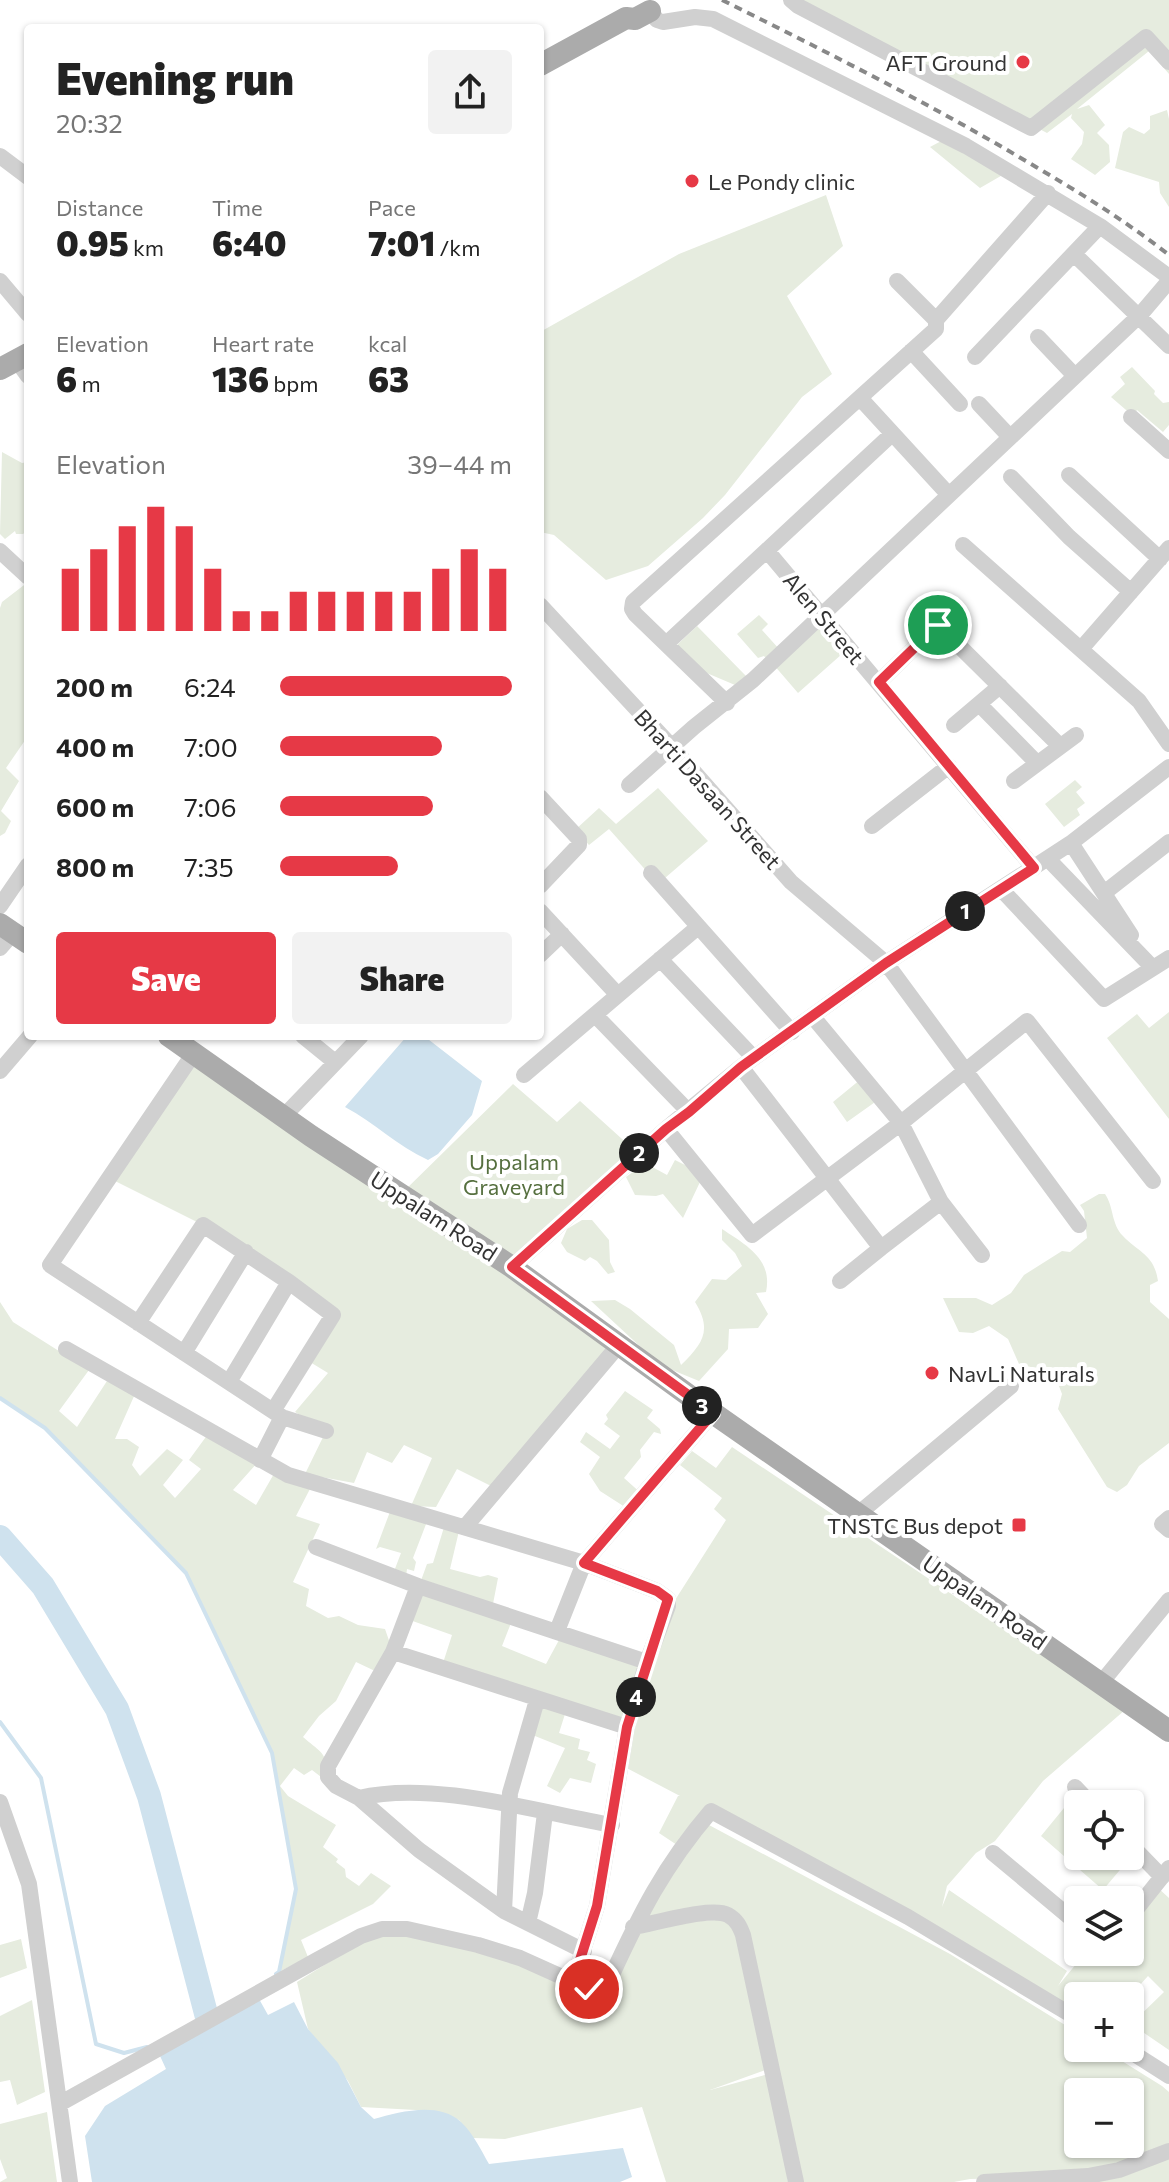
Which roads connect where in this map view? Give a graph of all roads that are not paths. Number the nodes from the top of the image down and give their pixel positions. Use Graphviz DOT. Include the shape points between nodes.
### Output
graph roads {
  1 [pos="791,0"];
  2 [pos="643,15"];
  3 [pos="1169,62"];
  4 [pos="544,63"];
  5 [pos="544,78"];
  6 [pos="0,156"];
  7 [pos="24,174"];
  8 [pos="1048,193"];
  9 [pos="1100,226"];
  10 [pos="1075,255"];
  11 [pos="1169,279"];
  12 [pos="0,281"];
  13 [pos="897,281"];
  14 [pos="24,309"];
  15 [pos="1140,315"];
  16 [pos="936,320"];
  17 [pos="1038,337"];
  18 [pos="1169,346"];
  19 [pos="911,351"];
  20 [pos="975,357"];
  21 [pos="1075,376"];
  22 [pos="860,398"];
  23 [pos="960,404"];
  24 [pos="979,404"];
  25 [pos="1131,417"];
  26 [pos="892,434"];
  27 [pos="1010,437"];
  28 [pos="1169,451"];
  29 [pos="1069,475"];
  30 [pos="1011,477"];
  31 [pos="949,495"];
  32 [pos="963,545"];
  33 [pos="0,551"];
  34 [pos="768,552"];
  35 [pos="1165,554"];
  36 [pos="24,573"];
  37 [pos="1131,592"];
  38 [pos="544,612"];
  39 [pos="824,615"];
  40 [pos="666,644"];
  41 [pos="1081,649"];
  42 [pos="879,682"];
  43 [pos="1000,686"];
  44 [pos="727,703"];
  45 [pos="979,704"];
  46 [pos="954,725"];
  47 [pos="1076,735"];
  48 [pos="1169,744"];
  49 [pos="1060,746"];
  50 [pos="672,747"];
  51 [pos="1037,763"];
  52 [pos="949,766"];
  53 [pos="1169,767"];
  54 [pos="1014,781"];
  55 [pos="629,785"];
  56 [pos="544,801"];
  57 [pos="872,826"];
  58 [pos="1071,843"];
  59 [pos="1166,851"];
  60 [pos="1041,864"];
  61 [pos="24,871"];
  62 [pos="651,873"];
  63 [pos="544,882"];
  64 [pos="1001,889"];
  65 [pos="1104,893"];
  66 [pos="0,906"];
  67 [pos="544,915"];
  68 [pos="698,927"];
  69 [pos="562,934"];
  70 [pos="544,951"];
  71 [pos="1169,958"];
  72 [pos="660,959"];
  73 [pos="886,963"];
  74 [pos="1153,968"];
  75 [pos="617,994"];
  76 [pos="595,1015"];
  77 [pos="813,1017"];
  78 [pos="792,1032"];
  79 [pos="27,1040"];
  80 [pos="175,1040"];
  81 [pos="308,1040"];
  82 [pos="357,1040"];
  83 [pos="194,1053"];
  84 [pos="335,1062"];
  85 [pos="747,1062"];
  86 [pos="0,1071"];
  87 [pos="965,1072"];
  88 [pos="524,1075"];
  89 [pos="689,1112"];
  90 [pos="284,1116"];
  91 [pos="901,1123"];
  92 [pos="666,1129"];
  93 [pos="827,1178"];
  94 [pos="1153,1181"];
  95 [pos="941,1202"];
  96 [pos="1079,1225"];
  97 [pos="881,1248"];
  98 [pos="246,1252"];
  99 [pos="982,1255"];
  100 [pos="512,1267"];
  101 [pos="840,1281"];
  102 [pos="289,1282"];
  103 [pos="138,1323"];
  104 [pos="618,1346"];
  105 [pos="66,1349"];
  106 [pos="184,1353"];
  107 [pos="229,1382"];
  108 [pos="1011,1386"];
  109 [pos="713,1413"];
  110 [pos="278,1414"];
  111 [pos="326,1431"];
  112 [pos="260,1460"];
  113 [pos="858,1514"];
  114 [pos="1169,1518"];
  115 [pos="465,1527"];
  116 [pos="1169,1530"];
  117 [pos="316,1547"];
  118 [pos="584,1563"];
  119 [pos="418,1586"];
  120 [pos="1169,1600"];
  121 [pos="557,1631"];
  122 [pos="393,1652"];
  123 [pos="647,1662"];
  124 [pos="1101,1683"];
  125 [pos="537,1700"];
  126 [pos="627,1727"];
  127 [pos="1169,1731"];
  128 [pos="1075,1787"];
  129 [pos="1078,1790"];
  130 [pos="359,1798"];
  131 [pos="0,1802"];
  132 [pos="508,1806"];
  133 [pos="545,1813"];
  134 [pos="612,1825"];
  135 [pos="993,1853"];
  136 [pos="1144,1855"];
  137 [pos="1166,1873"];
  138 [pos="1144,1900"];
  139 [pos="504,1911"];
  140 [pos="1064,1912"];
  141 [pos="528,1923"];
  142 [pos="633,1927"];
  143 [pos="584,1951"];
  144 [pos="573,1982"];
  145 [pos="1064,2011"];
  146 [pos="1144,2060"];
  147 [pos="1169,2076"];
  148 [pos="61,2103"];
  149 [pos="1169,2151"];
  150 [pos="70,2182"];
  151 [pos="796,2182"];
  152 [pos="984,2182"];
  1 -- 3 [label="street" via="1031,128 1146,37"];
  2 -- 4 [label="main road" via="626,18"];
  2 -- 5 [label="main road" via="632,28"];
  2 -- 8 [label="street" via="663,22 713,19"];
  6 -- 7 [label="street"];
  8 -- 9 [label="street"];
  8 -- 16 [label="street"];
  9 -- 10 [label="street"];
  9 -- 11 [label="street"];
  10 -- 15 [label="street"];
  10 -- 20 [label="street"];
  11 -- 15 [label="street"];
  12 -- 14 [label="street"];
  13 -- 16 [label="street"];
  15 -- 18 [label="street"];
  15 -- 21 [label="street"];
  16 -- 19 [label="street" via="936,329"];
  17 -- 21 [label="street"];
  19 -- 22 [label="street"];
  19 -- 23 [label="street"];
  21 -- 27 [label="street"];
  22 -- 26 [label="street"];
  22 -- 40 [label="street" via="637,597 635,614"];
  24 -- 27 [label="street"];
  25 -- 28 [label="street"];
  26 -- 31 [label="street"];
  26 -- 34 [label="street"];
  27 -- 31 [label="street"];
  29 -- 35 [label="street"];
  30 -- 37 [label="street"];
  31 -- 39 [label="street"];
  32 -- 41 [label="street"];
  33 -- 36 [label="street"];
  34 -- 39 [label="street, Alen Street"];
  34 -- 40 [label="street"];
  35 -- 37 [label="street"];
  37 -- 41 [label="street"];
  38 -- 50 [label="street, Bharti Dasaan Street"];
  39 -- 42 [label="street, Alen Street"];
  39 -- 44 [label="street"];
  40 -- 44 [label="street"];
  41 -- 48 [label="street" via="1139,701"];
  42 -- 43 [label="street" via="938,625"];
  42 -- 52 [label="street, Alen Street"];
  43 -- 45 [label="street"];
  43 -- 49 [label="street"];
  44 -- 50 [label="street"];
  45 -- 46 [label="street"];
  45 -- 51 [label="street"];
  47 -- 49 [label="street"];
  49 -- 51 [label="street"];
  50 -- 55 [label="street"];
  50 -- 73 [label="street, Bharti Dasaan Street" via="791,882"];
  51 -- 54 [label="street"];
  52 -- 57 [label="street"];
  52 -- 60 [label="street, Alen Street"];
  53 -- 58 [label="street"];
  56 -- 63 [label="street" via="579,839"];
  58 -- 60 [label="street"];
  58 -- 65 [label="street"];
  59 -- 65 [label="street"];
  60 -- 64 [label="street"];
  60 -- 74 [label="street, Alen Street"];
  61 -- 66 [label="street"];
  62 -- 68 [label="street"];
  64 -- 73 [label="street"];
  64 -- 74 [label="street" via="1104,999"];
  65 -- 74 [label="street"];
  67 -- 69 [label="street"];
  68 -- 72 [label="street"];
  68 -- 78 [label="street"];
  69 -- 70 [label="street"];
  69 -- 75 [label="street"];
  71 -- 74 [label="street"];
  72 -- 75 [label="street"];
  72 -- 85 [label="street"];
  73 -- 77 [label="street"];
  73 -- 87 [label="street, Bharti Dasaan Street"];
  75 -- 76 [label="street"];
  76 -- 88 [label="street"];
  76 -- 89 [label="street"];
  77 -- 78 [label="street"];
  77 -- 91 [label="street"];
  78 -- 85 [label="street"];
  79 -- 86 [label="street"];
  80 -- 83 [label="main road, Uppalam Road"];
  81 -- 84 [label="street"];
  82 -- 84 [label="street"];
  83 -- 90 [label="main road, Uppalam Road"];
  83 -- 103 [label="street" via="50,1265"];
  84 -- 90 [label="street"];
  85 -- 89 [label="street"];
  85 -- 93 [label="street"];
  87 -- 91 [label="street"];
  87 -- 94 [label="street" via="1027,1021"];
  87 -- 96 [label="street, Bharti Dasaan Street"];
  89 -- 92 [label="street"];
  90 -- 100 [label="main road, Uppalam Road"];
  91 -- 93 [label="street"];
  91 -- 95 [label="street"];
  92 -- 93 [label="street" via="752,1235"];
  92 -- 100 [label="street"];
  93 -- 97 [label="street"];
  95 -- 97 [label="street"];
  95 -- 99 [label="street"];
  97 -- 101 [label="street"];
  98 -- 102 [label="street"];
  98 -- 103 [label="street" via="203,1225"];
  98 -- 106 [label="street"];
  100 -- 104 [label="main road, Uppalam Road"];
  102 -- 107 [label="street"];
  102 -- 110 [label="street" via="333,1315"];
  103 -- 106 [label="street"];
  104 -- 109 [label="main road, Uppalam Road"];
  104 -- 115 [label="street"];
  105 -- 112 [label="street"];
  106 -- 107 [label="street"];
  107 -- 110 [label="street"];
  108 -- 113 [label="street"];
  109 -- 113 [label="main road, Uppalam Road"];
  109 -- 118 [label="street"];
  110 -- 111 [label="street"];
  110 -- 112 [label="street"];
  112 -- 115 [label="street" via="304,1481"];
  113 -- 124 [label="main road, Uppalam Road"];
  114 -- 116 [label="street" via="1162,1524"];
  115 -- 118 [label="street"];
  117 -- 119 [label="street"];
  118 -- 121 [label="street"];
  118 -- 123 [label="street" via="668,1599"];
  119 -- 121 [label="street"];
  119 -- 122 [label="street"];
  120 -- 124 [label="street"];
  121 -- 123 [label="street"];
  122 -- 125 [label="street"];
  122 -- 130 [label="street" via="328,1766 328,1777 336,1786"];
  123 -- 126 [label="street"];
  124 -- 127 [label="main road, Uppalam Road"];
  125 -- 126 [label="street"];
  125 -- 132 [label="street"];
  126 -- 134 [label="street"];
  128 -- 129 [label="street"];
  130 -- 132 [label="street" via="409,1792"];
  130 -- 139 [label="street" via="419,1850"];
  131 -- 148 [label="street" via="29,1884"];
  132 -- 133 [label="street"];
  132 -- 139 [label="street"];
  133 -- 134 [label="street"];
  133 -- 141 [label="street"];
  134 -- 143 [label="street"];
  135 -- 140 [label="street"];
  136 -- 137 [label="street"];
  137 -- 138 [label="street"];
  139 -- 141 [label="street"];
  141 -- 143 [label="street"];
  142 -- 144 [label="street" via="604,1985 589,1989"];
  142 -- 145 [label="street" via="662,1875 711,1811 908,1917"];
  142 -- 151 [label="street" via="715,1912 738,1923"];
  143 -- 144 [label="street"];
  144 -- 148 [label="street" via="478,1945 395,1927 361,1936"];
  146 -- 147 [label="street"];
  148 -- 150 [label="street"];
  149 -- 152 [label="street" via="1088,2176"];
}
